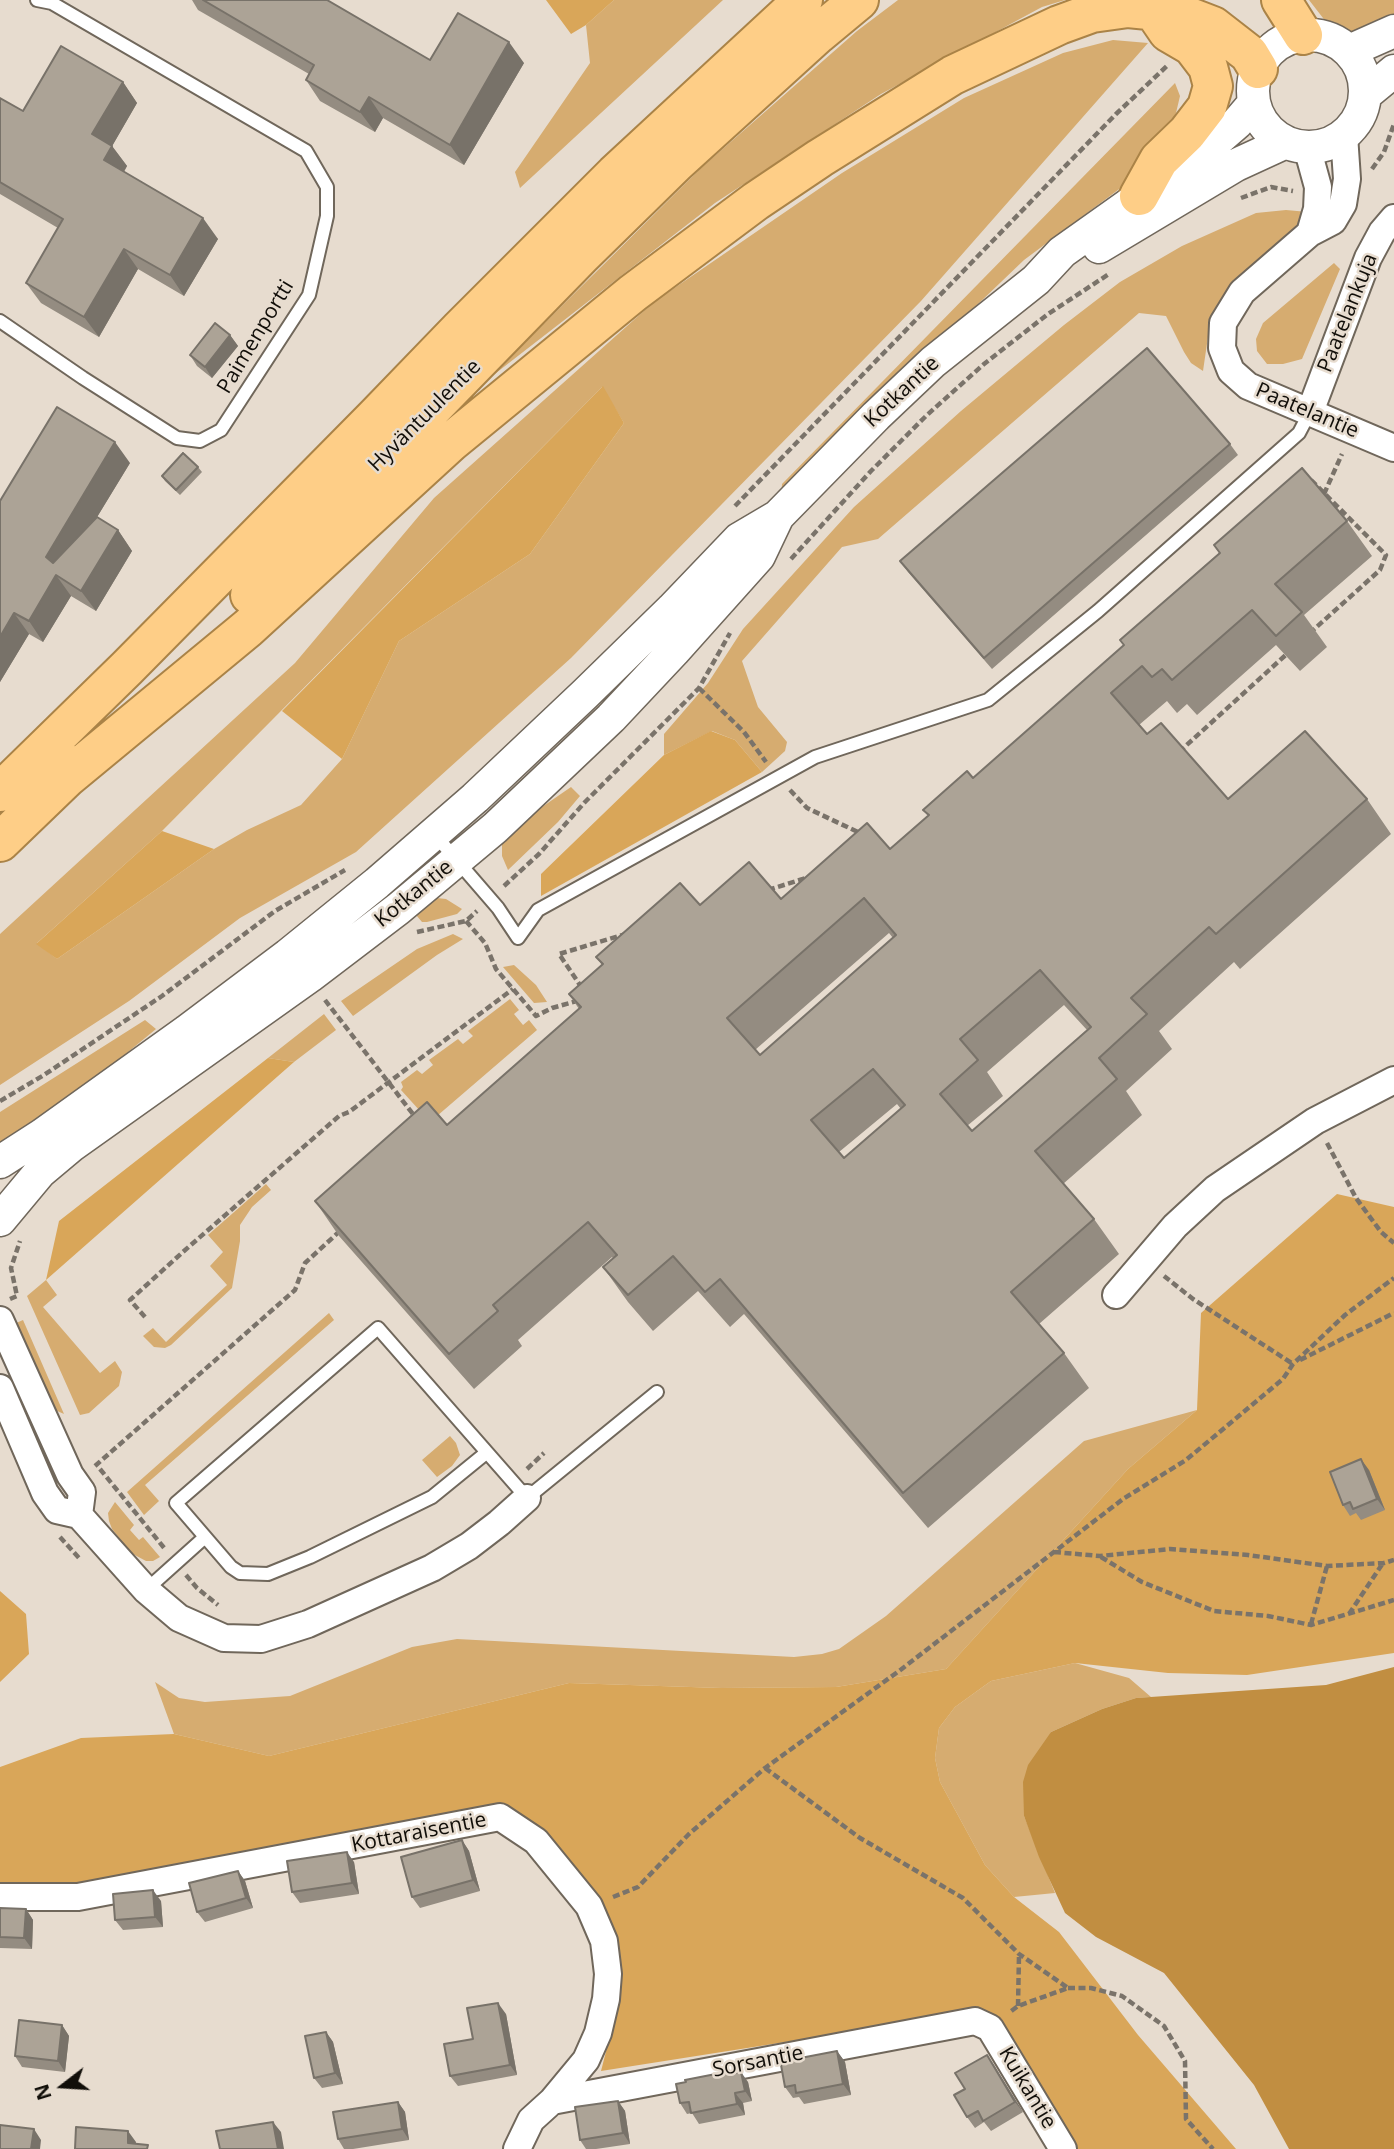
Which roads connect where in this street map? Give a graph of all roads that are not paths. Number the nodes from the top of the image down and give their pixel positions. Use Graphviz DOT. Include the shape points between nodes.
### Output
graph roads {
  1 [pos="37,0"];
  2 [pos="768,0"];
  3 [pos="803,0"];
  4 [pos="859,0"];
  5 [pos="1281,0"];
  6 [pos="1152,9"];
  7 [pos="1394,31"];
  8 [pos="1303,35"];
  9 [pos="1349,51"];
  10 [pos="1394,71"];
  11 [pos="1256,86"];
  12 [pos="1365,96"];
  13 [pos="1344,135"];
  14 [pos="1296,144"];
  15 [pos="615,174"];
  16 [pos="1139,196"];
  17 [pos="1394,218"];
  18 [pos="1310,233"];
  19 [pos="1036,280"];
  20 [pos="0,321"];
  21 [pos="1310,412"];
  22 [pos="1394,448"];
  23 [pos="778,516"];
  24 [pos="64,780"];
  25 [pos="0,792"];
  26 [pos="434,833"];
  27 [pos="0,842"];
  28 [pos="456,860"];
  29 [pos="1394,1080"];
  30 [pos="0,1162"];
  31 [pos="12,1227"];
  32 [pos="1116,1295"];
  33 [pos="1,1311"];
  34 [pos="0,1388"];
  35 [pos="657,1392"];
  36 [pos="486,1453"];
  37 [pos="519,1490"];
  38 [pos="79,1515"];
  39 [pos="205,1537"];
  40 [pos="146,1590"];
  41 [pos="0,1897"];
  42 [pos="990,2028"];
  43 [pos="552,2101"];
  44 [pos="517,2149"];
  45 [pos="1063,2149"];
  1 -- 20 [label="lane, Paimenportti" via="52,2 306,150 327,187 327,216 309,295 221,430 200,441 177,438"];
  2 -- 15 [label="highway"];
  3 -- 15 [label="highway, Hyväntuulentie"];
  4 -- 24 [label="highway, Hyväntuulentie" via="666,172"];
  5 -- 8 [label="highway"];
  6 -- 11 [label="highway" via="1213,26 1249,54"];
  6 -- 16 [label="highway" via="1168,32 1192,46 1208,67 1213,86 1207,107 1159,160"];
  6 -- 24 [label="highway" via="1092,13 953,75 756,201 633,293 451,442 248,628"];
  7 -- 9 [label="street"];
  8 -- 9 [label="street" via="1336,41"];
  8 -- 11 [label="street" via="1288,38 1265,56"];
  9 -- 12 [label="street" via="1362,71"];
  10 -- 12 [label="street"];
  11 -- 14 [label="street" via="1261,119 1272,133"];
  11 -- 16 [label="street, Kotkantie" via="1237,123"];
  12 -- 13 [label="street" via="1359,117"];
  13 -- 14 [label="street" via="1320,146"];
  13 -- 18 [label="street, Paatelantie" via="1347,179 1343,204 1333,221"];
  14 -- 18 [label="street" via="1318,187"];
  14 -- 19 [label="street, Kotkantie" via="1236,165 1072,264"];
  15 -- 25 [label="highway, Hyväntuulentie"];
  16 -- 19 [label="street, Kotkantie" via="1062,252"];
  17 -- 21 [label="street, Paatelankuja" via="1368,258"];
  18 -- 21 [label="street, Paatelantie" via="1242,292 1223,323 1222,348 1231,371 1248,386"];
  19 -- 23 [label="street, Kotkantie" via="933,362"];
  21 -- 22 [label="street, Paatelantie"];
  21 -- 28 [label="lane" via="1299,433 1280,450 1098,611 988,700 815,757 538,910 518,938"];
  23 -- 26 [label="street, Kotkantie" via="739,539 584,694"];
  23 -- 28 [label="street, Kotkantie" via="758,556 665,661 495,828"];
  24 -- 27 [label="highway, Hyväntuulentie"];
  26 -- 28 [label="lane"];
  26 -- 30 [label="street, Kotkantie" via="258,978"];
  28 -- 31 [label="street, Kotkantie" via="310,976 71,1146 40,1172"];
  29 -- 32 [label="street" via="1315,1121 1215,1189 1175,1226"];
  33 -- 38 [label="street" via="70,1475 82,1492"];
  34 -- 38 [label="street" via="45,1493 57,1510"];
  35 -- 37 [label="lane"];
  36 -- 37 [label="lane"];
  36 -- 39 [label="lane" via="414,1507 268,1574 240,1573"];
  36 -- 39 [label="lane" via="378,1328 176,1503"];
  37 -- 40 [label="street" via="479,1538 432,1568 261,1639 224,1638 179,1618"];
  38 -- 40 [label="street"];
  39 -- 40 [label="lane"];
  41 -- 43 [label="street, Kottaraisentie" via="78,1897 500,1817 536,1841 589,1906 604,1941 608,1974 598,2033 586,2060"];
  42 -- 43 [label="street, Sorsantie" via="975,2021"];
  42 -- 45 [label="street, Kuikantie"];
  43 -- 44 [label="street" via="531,2120"];
}
